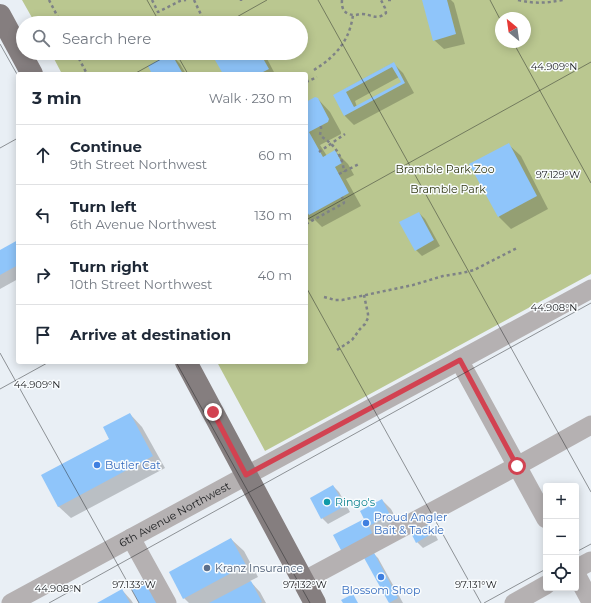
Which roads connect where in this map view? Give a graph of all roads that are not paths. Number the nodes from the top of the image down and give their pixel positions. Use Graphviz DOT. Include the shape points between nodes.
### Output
graph roads {
  1 [pos="0,15"];
  2 [pos="16,44"];
  3 [pos="24,60"];
  4 [pos="31,72"];
  5 [pos="591,289"];
  6 [pos="460,360"];
  7 [pos="187,364"];
  8 [pos="591,425"];
  9 [pos="517,466"];
  10 [pos="246,475"];
  11 [pos="543,514"];
  12 [pos="131,538"];
  13 [pos="591,561"];
  14 [pos="579,567"];
  15 [pos="579,580"];
  16 [pos="303,581"];
  17 [pos="543,588"];
  18 [pos="37,597"];
  19 [pos="591,602"];
  20 [pos="11,603"];
  21 [pos="167,603"];
  22 [pos="315,603"];
  23 [pos="514,603"];
  1 -- 2 [label="main road"];
  3 -- 4 [label="main road"];
  5 -- 6 [label="street, 6th Avenue Northwest"];
  6 -- 9 [label="street"];
  6 -- 10 [label="street, 6th Avenue Northwest"];
  7 -- 10 [label="main road"];
  8 -- 9 [label="street"];
  9 -- 11 [label="street"];
  9 -- 16 [label="street"];
  10 -- 12 [label="street, 6th Avenue Northwest"];
  10 -- 16 [label="main road"];
  12 -- 18 [label="street, 6th Avenue Northwest"];
  12 -- 21 [label="street"];
  13 -- 14 [label="street"];
  15 -- 19 [label="street"];
  16 -- 22 [label="main road"];
  17 -- 23 [label="street"];
  18 -- 20 [label="street, 6th Avenue Northwest"];
}
